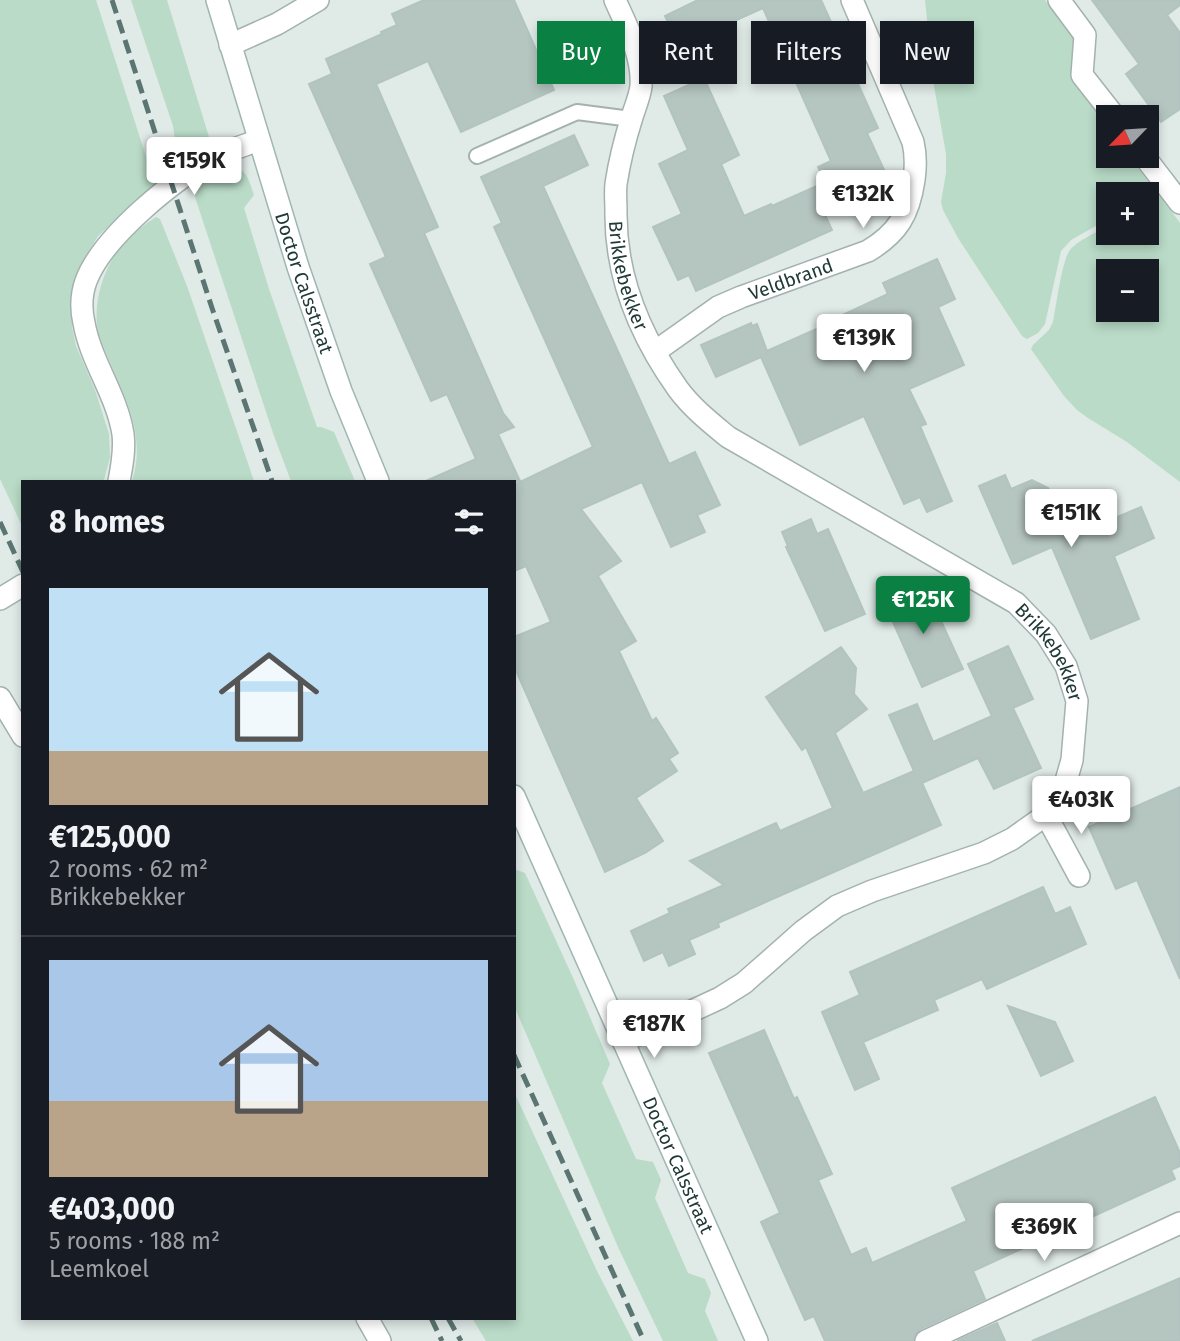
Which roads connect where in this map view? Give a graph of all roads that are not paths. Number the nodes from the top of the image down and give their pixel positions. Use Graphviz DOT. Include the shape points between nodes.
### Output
graph roads {
  1 [pos="217,0"];
  2 [pos="318,0"];
  3 [pos="615,0"];
  4 [pos="852,0"];
  5 [pos="1059,0"];
  6 [pos="230,45"];
  7 [pos="1106,105"];
  8 [pos="631,119"];
  9 [pos="259,140"];
  10 [pos="477,156"];
  11 [pos="1153,168"];
  12 [pos="1180,202"];
  13 [pos="656,351"];
  14 [pos="119,480"];
  15 [pos="377,480"];
  16 [pos="21,586"];
  17 [pos="0,599"];
  18 [pos="0,698"];
  19 [pos="21,733"];
  20 [pos="516,800"];
  21 [pos="1046,815"];
  22 [pos="1079,876"];
  23 [pos="623,1041"];
  24 [pos="1180,1223"];
  25 [pos="368,1320"];
  26 [pos="380,1341"];
  27 [pos="757,1341"];
  28 [pos="926,1341"];
  1 -- 6 [label="street, Doctor Calsstraat"];
  2 -- 6 [label="street"];
  3 -- 8 [label="street, Brikkebekker" via="640,66 641,88"];
  4 -- 13 [label="street, Veldbrand" via="913,142 916,166 905,215 886,240 868,251 718,307"];
  5 -- 7 [label="street" via="1085,35 1082,75"];
  6 -- 9 [label="street, Doctor Calsstraat"];
  8 -- 10 [label="lane" via="577,112"];
  8 -- 13 [label="street, Brikkebekker" via="616,185 615,227 625,284"];
  9 -- 14 [label="street" via="222,154 160,196 101,252 85,284 84,325 123,434"];
  9 -- 15 [label="street, Doctor Calsstraat" via="328,354"];
  11 -- 12 [label="street"];
  13 -- 21 [label="street, Brikkebekker" via="679,391 728,437 1016,603 1046,634 1066,666 1077,701 1072,760 1066,781"];
  16 -- 17 [label="street"];
  18 -- 19 [label="street"];
  20 -- 23 [label="street, Doctor Calsstraat"];
  21 -- 22 [label="street"];
  21 -- 23 [label="street, Brikkebekker" via="984,853 837,905 744,983"];
  23 -- 27 [label="street, Doctor Calsstraat"];
  24 -- 28 [label="street"];
  25 -- 26 [label="street"];
}
